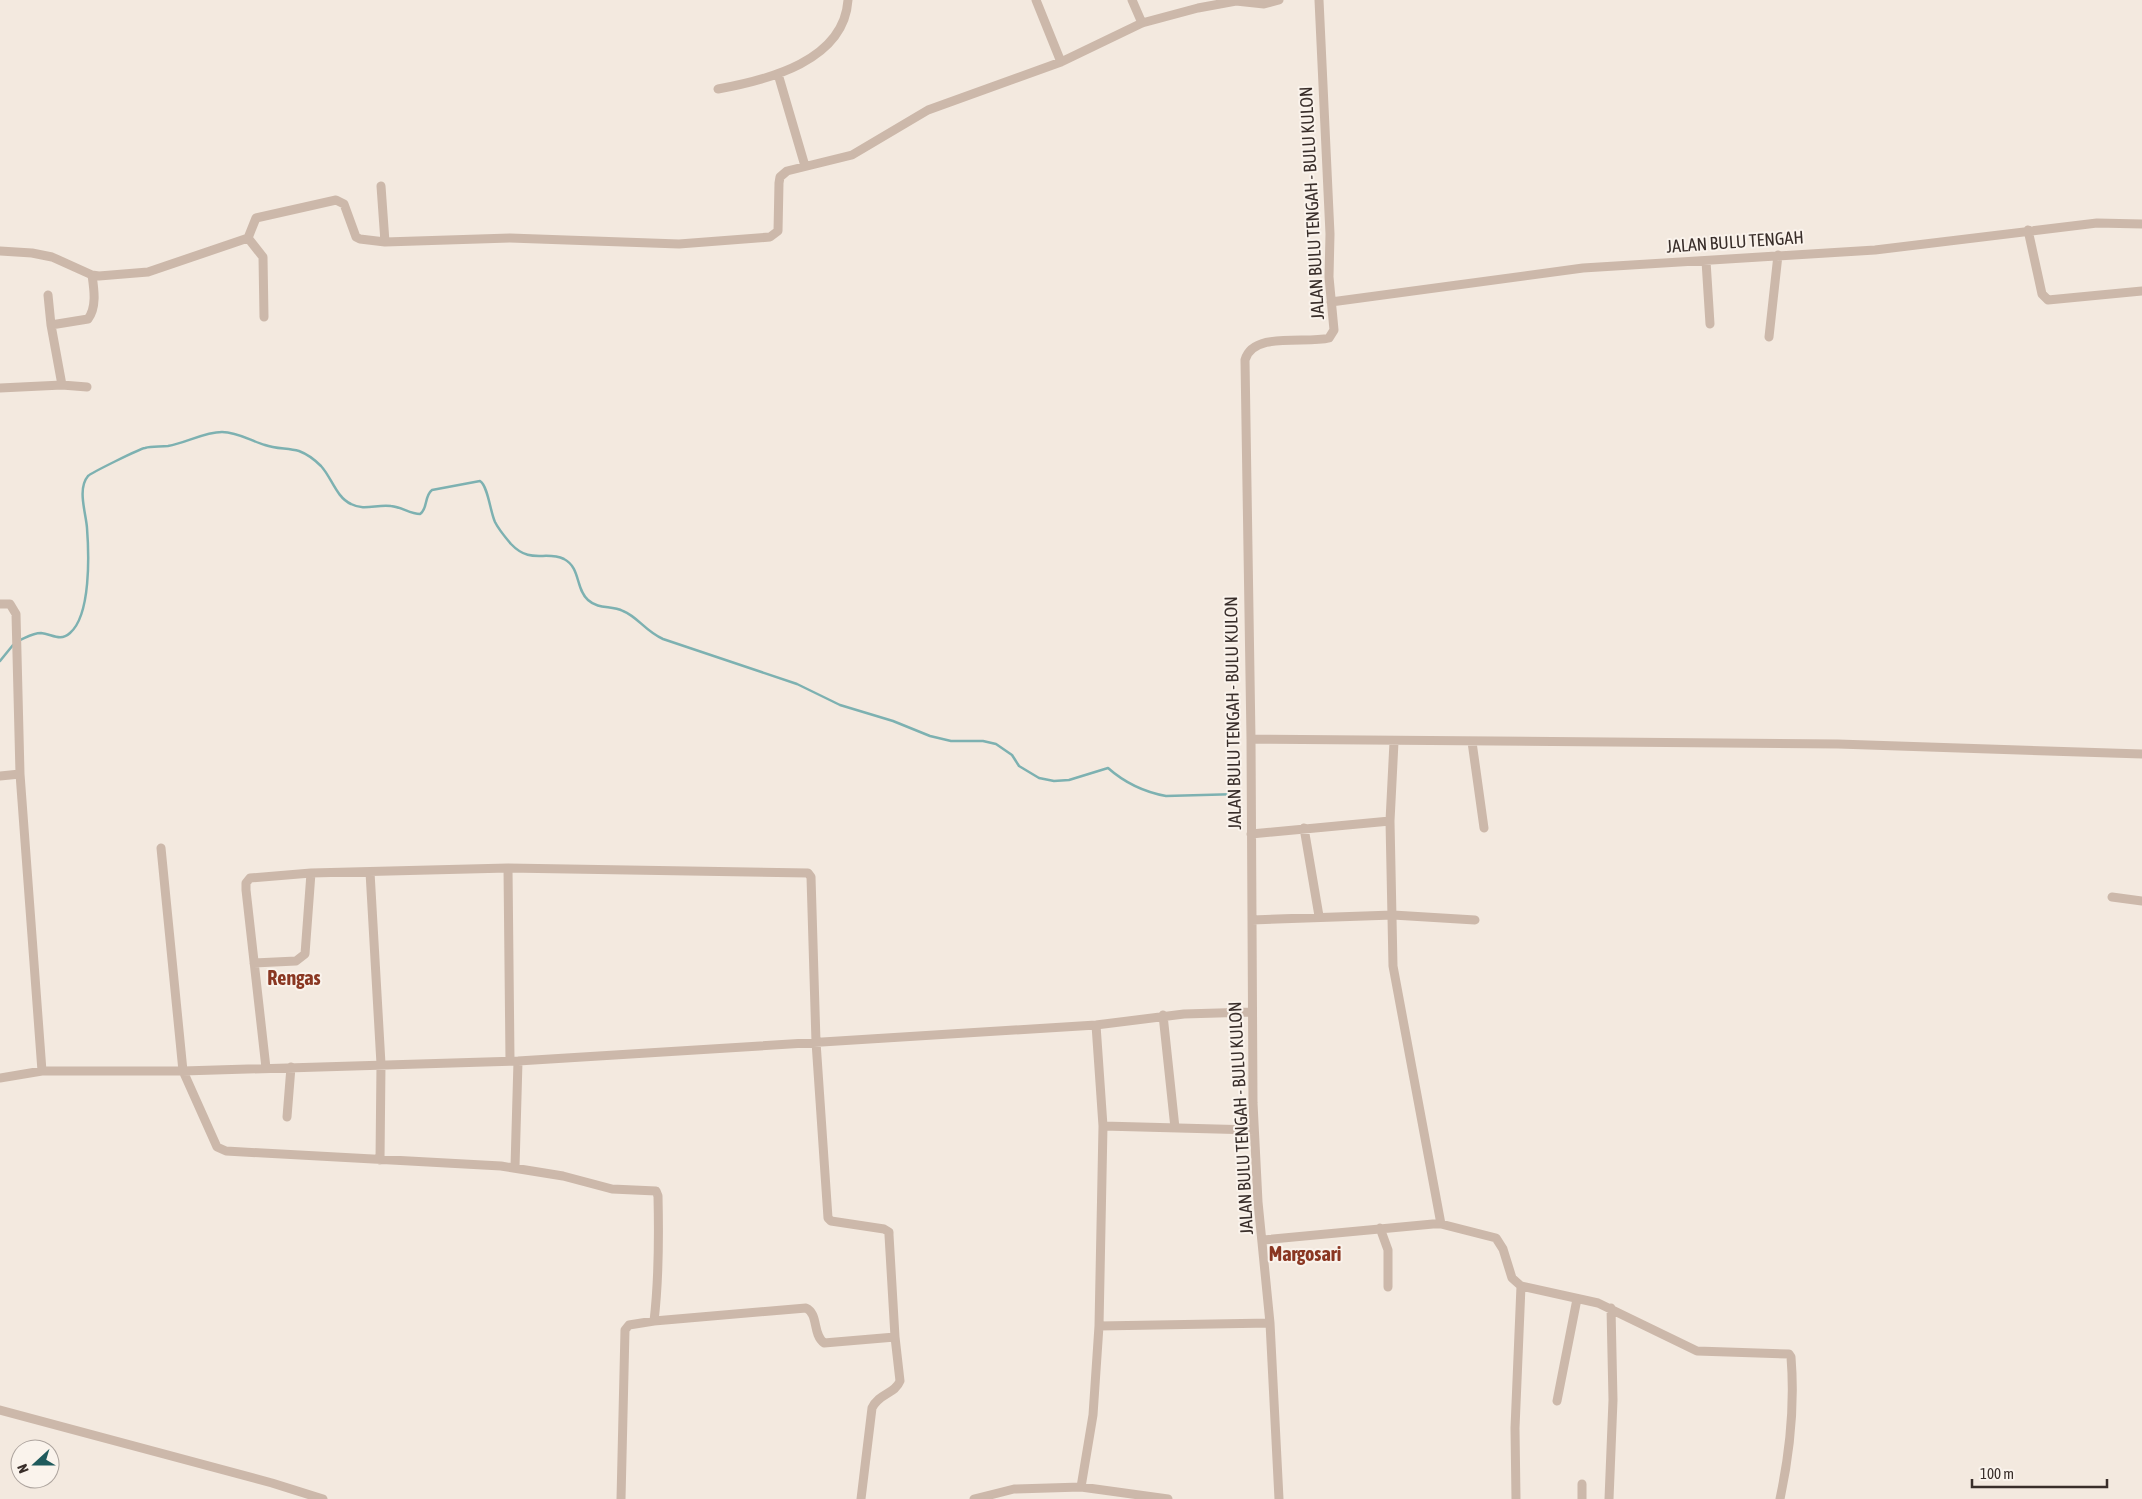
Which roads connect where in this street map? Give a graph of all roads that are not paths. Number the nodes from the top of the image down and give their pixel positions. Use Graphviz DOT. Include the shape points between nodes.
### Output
graph roads {
  1 [pos="848,0"];
  2 [pos="1036,0"];
  3 [pos="1132,0"];
  4 [pos="1236,0"];
  5 [pos="1280,0"];
  6 [pos="1319,0"];
  7 [pos="1142,23"];
  8 [pos="1061,62"];
  9 [pos="778,74"];
  10 [pos="718,89"];
  11 [pos="805,166"];
  12 [pos="381,186"];
  13 [pos="2142,224"];
  14 [pos="2028,230"];
  15 [pos="248,238"];
  16 [pos="385,242"];
  17 [pos="0,251"];
  18 [pos="1778,254"];
  19 [pos="1706,261"];
  20 [pos="92,275"];
  21 [pos="2142,291"];
  22 [pos="48,295"];
  23 [pos="1331,302"];
  24 [pos="264,317"];
  25 [pos="1710,324"];
  26 [pos="51,325"];
  27 [pos="1769,337"];
  28 [pos="62,385"];
  29 [pos="87,387"];
  30 [pos="0,388"];
  31 [pos="0,604"];
  32 [pos="1251,739"];
  33 [pos="1394,742"];
  34 [pos="1472,742"];
  35 [pos="2142,754"];
  36 [pos="20,774"];
  37 [pos="0,776"];
  38 [pos="1390,820"];
  39 [pos="1304,828"];
  40 [pos="1484,828"];
  41 [pos="1251,834"];
  42 [pos="161,848"];
  43 [pos="508,868"];
  44 [pos="370,872"];
  45 [pos="311,873"];
  46 [pos="2112,897"];
  47 [pos="2142,900"];
  48 [pos="1393,915"];
  49 [pos="1319,916"];
  50 [pos="1252,920"];
  51 [pos="1475,920"];
  52 [pos="254,963"];
  53 [pos="1252,1012"];
  54 [pos="1162,1015"];
  55 [pos="1096,1024"];
  56 [pos="816,1042"];
  57 [pos="514,1060"];
  58 [pos="381,1064"];
  59 [pos="291,1067"];
  60 [pos="266,1068"];
  61 [pos="42,1071"];
  62 [pos="183,1071"];
  63 [pos="0,1078"];
  64 [pos="286,1117"];
  65 [pos="1103,1126"];
  66 [pos="1175,1128"];
  67 [pos="1254,1130"];
  68 [pos="380,1160"];
  69 [pos="515,1167"];
  70 [pos="1441,1224"];
  71 [pos="1380,1228"];
  72 [pos="1263,1240"];
  73 [pos="1521,1286"];
  74 [pos="1388,1287"];
  75 [pos="1577,1299"];
  76 [pos="1611,1308"];
  77 [pos="654,1321"];
  78 [pos="1270,1323"];
  79 [pos="1099,1326"];
  80 [pos="895,1337"];
  81 [pos="1557,1401"];
  82 [pos="0,1410"];
  83 [pos="1582,1484"];
  84 [pos="1081,1487"];
  85 [pos="323,1499"];
  86 [pos="621,1499"];
  87 [pos="861,1499"];
  88 [pos="974,1499"];
  89 [pos="1168,1499"];
  90 [pos="1279,1499"];
  91 [pos="1516,1499"];
  92 [pos="1582,1499"];
  93 [pos="1609,1499"];
  94 [pos="1780,1499"];
  1 -- 9 [label="street" via="843,21 820,52"];
  2 -- 8 [label="street"];
  3 -- 7 [label="street"];
  4 -- 5 [label="street" via="1264,4"];
  4 -- 7 [label="street"];
  6 -- 23 [label="street, JALAN BULU TENGAH - BULU KULON"];
  7 -- 8 [label="street"];
  8 -- 11 [label="street" via="928,110 852,155"];
  9 -- 10 [label="street"];
  9 -- 11 [label="street"];
  11 -- 16 [label="street" via="780,177 779,226 770,237 679,244 510,238"];
  12 -- 16 [label="street"];
  13 -- 14 [label="street, JALAN BULU TENGAH" via="2097,223"];
  14 -- 18 [label="street, JALAN BULU TENGAH" via="1875,250"];
  14 -- 21 [label="street" via="2042,294 2048,300"];
  15 -- 16 [label="street" via="256,218 336,200 344,204 356,237"];
  15 -- 20 [label="street" via="148,272"];
  15 -- 24 [label="street" via="263,257"];
  17 -- 20 [label="street" via="32,252 52,257"];
  18 -- 19 [label="street, JALAN BULU TENGAH"];
  18 -- 27 [label="street"];
  19 -- 23 [label="street, JALAN BULU TENGAH" via="1583,268"];
  19 -- 25 [label="street"];
  20 -- 26 [label="street" via="93,303 88,319"];
  22 -- 26 [label="street"];
  23 -- 32 [label="street, JALAN BULU TENGAH - BULU KULON" via="1335,324 1329,338 1261,343 1251,348 1245,360"];
  26 -- 28 [label="street"];
  28 -- 29 [label="street"];
  28 -- 30 [label="street"];
  31 -- 36 [label="street" via="10,604 16,614"];
  32 -- 33 [label="street"];
  32 -- 41 [label="street, JALAN BULU TENGAH - BULU KULON"];
  33 -- 34 [label="street"];
  33 -- 38 [label="street"];
  34 -- 35 [label="street" via="1838,744"];
  34 -- 40 [label="street"];
  36 -- 37 [label="street"];
  36 -- 61 [label="street"];
  38 -- 39 [label="street"];
  38 -- 48 [label="street"];
  39 -- 41 [label="street"];
  39 -- 49 [label="street"];
  41 -- 50 [label="street, JALAN BULU TENGAH - BULU KULON"];
  42 -- 62 [label="street"];
  43 -- 44 [label="street"];
  43 -- 56 [label="street" via="808,872 811,877"];
  43 -- 57 [label="street"];
  44 -- 45 [label="street"];
  44 -- 58 [label="street"];
  45 -- 52 [label="street" via="304,957 281,963"];
  45 -- 52 [label="street" via="257,876 246,883"];
  46 -- 47 [label="street"];
  48 -- 49 [label="street"];
  48 -- 51 [label="street"];
  48 -- 70 [label="street" via="1393,966"];
  49 -- 50 [label="street"];
  50 -- 53 [label="street, JALAN BULU TENGAH - BULU KULON"];
  52 -- 60 [label="street"];
  53 -- 54 [label="street"];
  53 -- 67 [label="street, JALAN BULU TENGAH - BULU KULON"];
  54 -- 55 [label="street"];
  54 -- 66 [label="street"];
  55 -- 56 [label="street"];
  55 -- 65 [label="street"];
  56 -- 57 [label="street"];
  56 -- 80 [label="street" via="828,1218 831,1222 884,1228 889,1232"];
  57 -- 58 [label="street"];
  57 -- 69 [label="street"];
  58 -- 59 [label="street"];
  58 -- 68 [label="street"];
  59 -- 60 [label="street"];
  59 -- 64 [label="street"];
  60 -- 62 [label="street"];
  61 -- 62 [label="street"];
  61 -- 63 [label="street"];
  62 -- 68 [label="street" via="214,1143 222,1149"];
  65 -- 66 [label="street"];
  65 -- 79 [label="street"];
  66 -- 67 [label="street"];
  67 -- 72 [label="street, JALAN BULU TENGAH - BULU KULON"];
  68 -- 69 [label="street"];
  69 -- 77 [label="street" via="612,1189 656,1190 659,1233"];
  70 -- 71 [label="street"];
  70 -- 73 [label="street" via="1496,1238 1512,1278"];
  71 -- 72 [label="street"];
  71 -- 74 [label="street" via="1388,1250"];
  72 -- 78 [label="street, JALAN BULU TENGAH - BULU KULON"];
  73 -- 75 [label="street"];
  73 -- 91 [label="street" via="1515,1428"];
  75 -- 76 [label="street"];
  75 -- 81 [label="street"];
  76 -- 93 [label="street" via="1613,1400"];
  76 -- 94 [label="street" via="1697,1351 1789,1354 1792,1357 1793,1410 1789,1455"];
  77 -- 80 [label="street" via="806,1308 812,1314 817,1336 824,1343"];
  77 -- 86 [label="street" via="629,1325 625,1330"];
  78 -- 79 [label="street"];
  78 -- 90 [label="street, JALAN BULU TENGAH - BULU KULON"];
  79 -- 84 [label="street" via="1093,1415"];
  80 -- 87 [label="street" via="900,1381 898,1387 881,1396 872,1408"];
  82 -- 85 [label="street"];
  83 -- 92 [label="street"];
  84 -- 88 [label="street" via="1014,1490"];
  84 -- 89 [label="street"];
}
